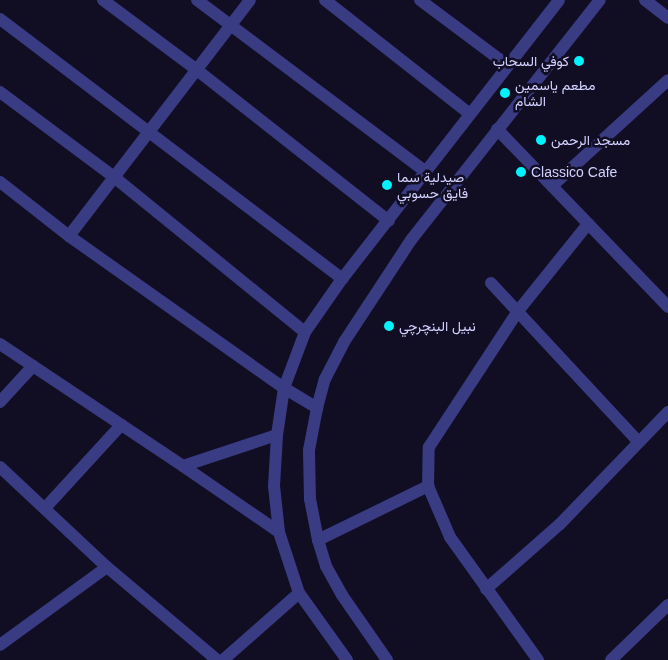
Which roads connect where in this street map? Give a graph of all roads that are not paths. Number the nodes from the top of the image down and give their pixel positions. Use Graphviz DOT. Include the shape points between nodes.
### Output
graph roads {
  1 [pos="103,0"];
  2 [pos="197,0"];
  3 [pos="250,0"];
  4 [pos="325,0"];
  5 [pos="420,0"];
  6 [pos="600,0"];
  7 [pos="645,0"];
  8 [pos="554,2"];
  9 [pos="668,18"];
  10 [pos="0,20"];
  11 [pos="231,26"];
  12 [pos="507,65"];
  13 [pos="197,70"];
  14 [pos="668,80"];
  15 [pos="0,92"];
  16 [pos="470,114"];
  17 [pos="497,129"];
  18 [pos="149,132"];
  19 [pos="425,171"];
  20 [pos="114,177"];
  21 [pos="0,182"];
  22 [pos="552,186"];
  23 [pos="389,221"];
  24 [pos="588,224"];
  25 [pos="69,236"];
  26 [pos="342,279"];
  27 [pos="491,283"];
  28 [pos="668,307"];
  29 [pos="518,311"];
  30 [pos="305,332"];
  31 [pos="0,344"];
  32 [pos="33,366"];
  33 [pos="284,388"];
  34 [pos="0,402"];
  35 [pos="317,408"];
  36 [pos="668,412"];
  37 [pos="122,424"];
  38 [pos="277,435"];
  39 [pos="638,441"];
  40 [pos="183,466"];
  41 [pos="0,467"];
  42 [pos="428,486"];
  43 [pos="44,508"];
  44 [pos="279,532"];
  45 [pos="318,540"];
  46 [pos="107,567"];
  47 [pos="486,589"];
  48 [pos="299,593"];
  49 [pos="668,604"];
  50 [pos="2,639"];
  51 [pos="217,660"];
  52 [pos="223,660"];
  53 [pos="346,660"];
  54 [pos="387,660"];
  55 [pos="538,660"];
  56 [pos="610,660"];
  1 -- 13 [label="street"];
  2 -- 11 [label="street"];
  3 -- 11 [label="street"];
  4 -- 16 [label="street"];
  5 -- 12 [label="street"];
  6 -- 17 [label="street"];
  7 -- 9 [label="street"];
  8 -- 12 [label="street"];
  10 -- 18 [label="street"];
  11 -- 13 [label="street"];
  11 -- 19 [label="street"];
  12 -- 16 [label="street"];
  13 -- 18 [label="street"];
  13 -- 23 [label="street"];
  14 -- 22 [label="street"];
  15 -- 20 [label="street"];
  16 -- 19 [label="street"];
  17 -- 22 [label="street"];
  17 -- 35 [label="street" via="411,240 354,327 325,379"];
  18 -- 20 [label="street"];
  18 -- 26 [label="street"];
  19 -- 23 [label="street"];
  20 -- 25 [label="street"];
  20 -- 30 [label="street"];
  21 -- 25 [label="street"];
  22 -- 24 [label="street"];
  23 -- 26 [label="street"];
  24 -- 28 [label="street"];
  24 -- 29 [label="street"];
  25 -- 33 [label="street"];
  26 -- 30 [label="street"];
  27 -- 29 [label="street"];
  29 -- 39 [label="street"];
  29 -- 42 [label="street" via="429,447"];
  30 -- 33 [label="street"];
  31 -- 32 [label="street"];
  32 -- 34 [label="street"];
  32 -- 37 [label="street"];
  33 -- 35 [label="street"];
  33 -- 38 [label="street"];
  35 -- 45 [label="street" via="310,450 310,489"];
  36 -- 39 [label="street"];
  37 -- 40 [label="street"];
  37 -- 43 [label="street"];
  38 -- 40 [label="street"];
  38 -- 44 [label="street" via="274,486"];
  39 -- 47 [label="street" via="560,524"];
  40 -- 44 [label="street"];
  41 -- 43 [label="street"];
  42 -- 45 [label="street"];
  42 -- 47 [label="street" via="450,536"];
  43 -- 46 [label="street"];
  44 -- 48 [label="street"];
  45 -- 54 [label="street" via="326,566 342,596"];
  46 -- 50 [label="street"];
  46 -- 51 [label="street"];
  47 -- 55 [label="street"];
  48 -- 52 [label="street"];
  48 -- 53 [label="street"];
  49 -- 56 [label="street"];
}
